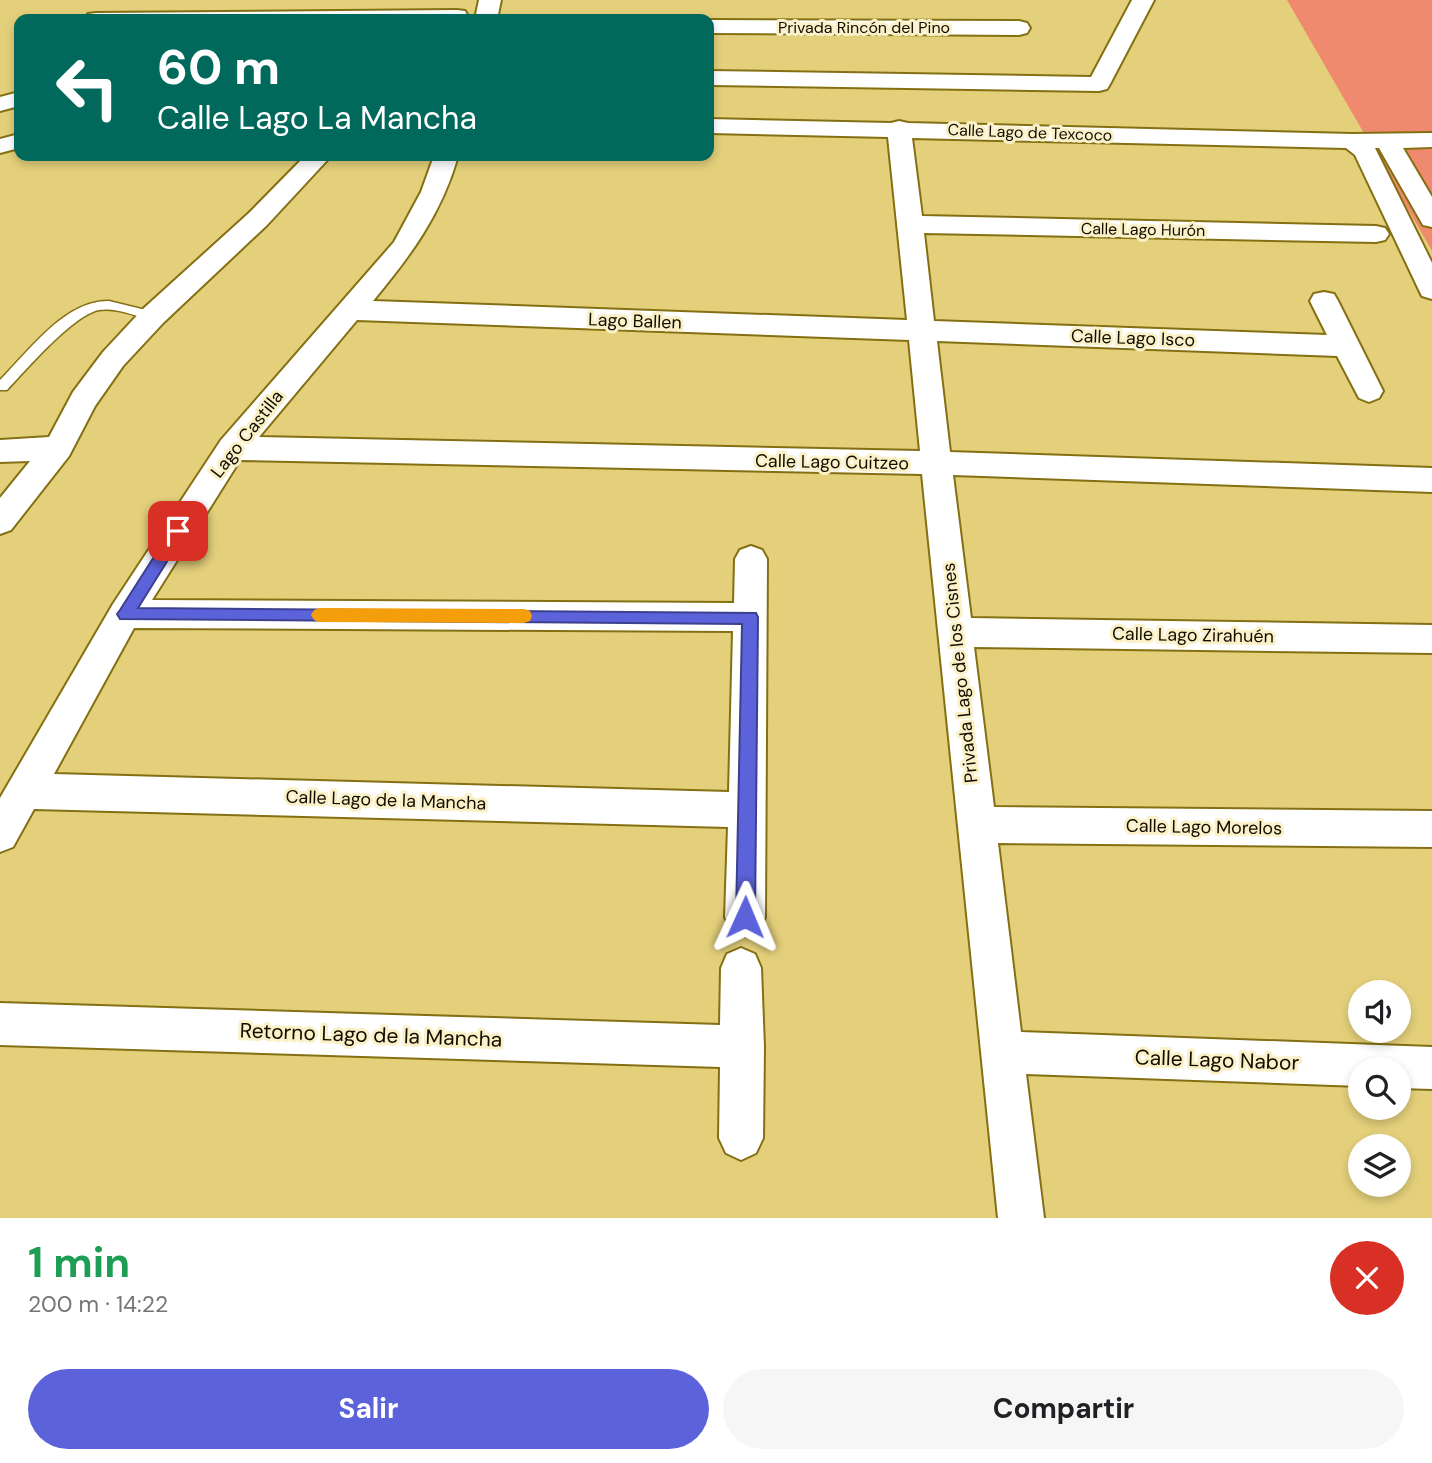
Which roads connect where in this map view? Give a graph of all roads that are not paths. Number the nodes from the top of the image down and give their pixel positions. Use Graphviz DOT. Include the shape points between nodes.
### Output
graph roads {
  1 [pos="1143,0"];
  2 [pos="458,12"];
  3 [pos="355,14"];
  4 [pos="714,18"];
  5 [pos="1019,28"];
  6 [pos="714,78"];
  7 [pos="748,79"];
  8 [pos="714,126"];
  9 [pos="750,127"];
  10 [pos="899,128"];
  11 [pos="1432,140"];
  12 [pos="1352,141"];
  13 [pos="1387,141"];
  14 [pos="313,161"];
  15 [pos="445,161"];
  16 [pos="1432,219"];
  17 [pos="909,224"];
  18 [pos="1376,234"];
  19 [pos="1432,290"];
  20 [pos="1324,301"];
  21 [pos="348,310"];
  22 [pos="153,316"];
  23 [pos="921,331"];
  24 [pos="1345,346"];
  25 [pos="2,386"];
  26 [pos="1369,391"];
  27 [pos="58,448"];
  28 [pos="232,449"];
  29 [pos="0,451"];
  30 [pos="936,463"];
  31 [pos="1432,480"];
  32 [pos="0,522"];
  33 [pos="751,559"];
  34 [pos="125,614"];
  35 [pos="750,617"];
  36 [pos="955,632"];
  37 [pos="1432,639"];
  38 [pos="24,792"];
  39 [pos="747,810"];
  40 [pos="977,825"];
  41 [pos="1432,829"];
  42 [pos="0,834"];
  43 [pos="745,917"];
  44 [pos="741,968"];
  45 [pos="0,1024"];
  46 [pos="743,1047"];
  47 [pos="1002,1052"];
  48 [pos="1432,1068"];
  49 [pos="741,1138"];
  50 [pos="1021,1218"];
  1 -- 7 [label="street" via="1099,84"];
  2 -- 3 [label="street"];
  4 -- 5 [label="street, Privada Rincón del Pino"];
  6 -- 7 [label="street"];
  7 -- 9 [label="street"];
  8 -- 9 [label="street, Calle Lago de Texcoco"];
  9 -- 10 [label="street, Calle Lago de Texcoco"];
  10 -- 12 [label="street, Calle Lago de Texcoco"];
  10 -- 17 [label="street, Privada Lago de los Cisnes"];
  11 -- 13 [label="street, Calle Lago de Texcoco"];
  12 -- 13 [label="street, Calle Lago de Texcoco"];
  12 -- 19 [label="street" via="1364,151"];
  13 -- 16 [label="street"];
  14 -- 22 [label="street"];
  15 -- 21 [label="street, Lago Castilla" via="425,214 403,248"];
  17 -- 18 [label="street, Calle Lago Hurón"];
  17 -- 23 [label="street, Privada Lago de los Cisnes"];
  20 -- 24 [label="street"];
  21 -- 23 [label="street, Lago Ballen"];
  21 -- 28 [label="street, Lago Castilla"];
  22 -- 25 [label="lane" via="95,306 75,316"];
  22 -- 27 [label="street" via="83,400"];
  23 -- 24 [label="street, Calle Lago Isco"];
  23 -- 30 [label="street, Privada Lago de los Cisnes"];
  24 -- 26 [label="street"];
  27 -- 29 [label="street"];
  27 -- 32 [label="street"];
  28 -- 30 [label="street, Calle Lago Cuitzeo"];
  28 -- 34 [label="street, Lago Castilla"];
  30 -- 31 [label="street, Calle Lago Cuitzeo"];
  30 -- 36 [label="street, Privada Lago de los Cisnes"];
  33 -- 35 [label="street"];
  34 -- 35 [label="street"];
  34 -- 38 [label="street, Lago Castilla"];
  35 -- 39 [label="street"];
  36 -- 37 [label="street, Calle Lago Zirahuén"];
  36 -- 40 [label="street, Privada Lago de los Cisnes"];
  38 -- 39 [label="street, Calle Lago de la Mancha"];
  38 -- 42 [label="street, Lago Castilla"];
  39 -- 43 [label="street"];
  40 -- 41 [label="street, Calle Lago Morelos"];
  40 -- 47 [label="street, Privada Lago de los Cisnes"];
  44 -- 46 [label="street"];
  45 -- 46 [label="street, Retorno Lago de la Mancha"];
  46 -- 49 [label="street"];
  47 -- 48 [label="street, Calle Lago Nabor"];
  47 -- 50 [label="street, Privada Lago de los Cisnes"];
}
